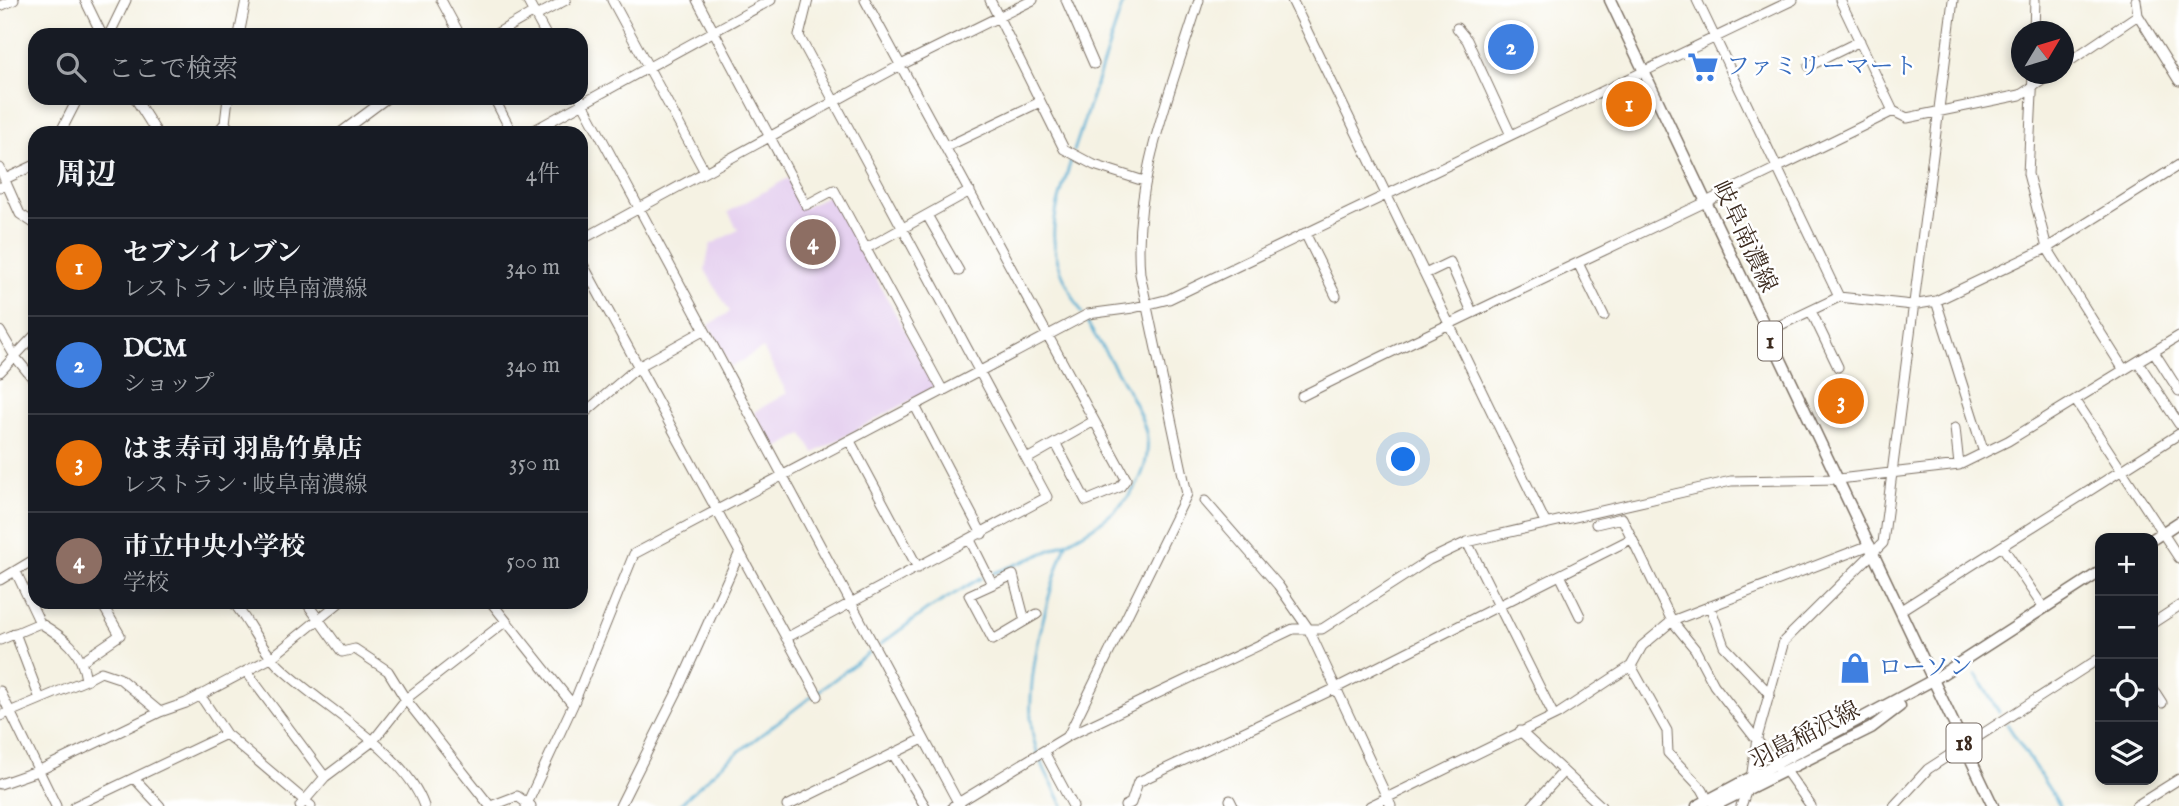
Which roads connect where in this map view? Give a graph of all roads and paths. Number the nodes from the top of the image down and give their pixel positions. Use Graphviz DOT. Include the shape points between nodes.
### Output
graph roads {
  1 [pos="14,0"];
  2 [pos="85,0"];
  3 [pos="126,0"];
  4 [pos="246,0"];
  5 [pos="441,0"];
  6 [pos="527,0"];
  7 [pos="566,0"];
  8 [pos="612,0"];
  9 [pos="697,0"];
  10 [pos="752,0"];
  11 [pos="771,0"];
  12 [pos="808,0"];
  13 [pos="865,0"];
  14 [pos="990,0"];
  15 [pos="1033,0"];
  16 [pos="1066,0"];
  17 [pos="1199,0"];
  18 [pos="1292,0"];
  19 [pos="1609,0"];
  20 [pos="1697,0"];
  21 [pos="1793,0"];
  22 [pos="1840,0"];
  23 [pos="1953,0"];
  24 [pos="2035,0"];
  25 [pos="2136,0"];
  26 [pos="0,6"];
  27 [pos="750,13"];
  28 [pos="535,14"];
  29 [pos="2138,15"];
  30 [pos="999,18"];
  31 [pos="2035,21"];
  32 [pos="99,28"];
  33 [pos="112,28"];
  34 [pos="240,28"];
  35 [pos="456,28"];
  36 [pos="508,28"];
  37 [pos="543,28"];
  38 [pos="1457,28"];
  39 [pos="714,33"];
  40 [pos="1714,36"];
  41 [pos="1860,41"];
  42 [pos="2074,58"];
  43 [pos="1094,64"];
  44 [pos="901,65"];
  45 [pos="1809,66"];
  46 [pos="649,68"];
  47 [pos="1643,69"];
  48 [pos="2179,81"];
  49 [pos="2033,84"];
  50 [pos="2037,84"];
  51 [pos="2033,87"];
  52 [pos="588,98"];
  53 [pos="836,101"];
  54 [pos="1040,102"];
  55 [pos="74,105"];
  56 [pos="139,105"];
  57 [pos="227,105"];
  58 [pos="378,105"];
  59 [pos="498,105"];
  60 [pos="575,105"];
  61 [pos="584,105"];
  62 [pos="1893,110"];
  63 [pos="1938,111"];
  64 [pos="225,123"];
  65 [pos="64,126"];
  66 [pos="153,126"];
  67 [pos="223,126"];
  68 [pos="227,126"];
  69 [pos="351,126"];
  70 [pos="508,126"];
  71 [pos="541,126"];
  72 [pos="1510,133"];
  73 [pos="769,137"];
  74 [pos="946,147"];
  75 [pos="2179,165"];
  76 [pos="0,168"];
  77 [pos="1777,169"];
  78 [pos="28,170"];
  79 [pos="705,172"];
  80 [pos="1144,181"];
  81 [pos="4,184"];
  82 [pos="970,191"];
  83 [pos="1385,194"];
  84 [pos="1705,204"];
  85 [pos="638,208"];
  86 [pos="927,215"];
  87 [pos="28,219"];
  88 [pos="903,228"];
  89 [pos="1305,233"];
  90 [pos="588,236"];
  91 [pos="865,248"];
  92 [pos="2047,248"];
  93 [pos="1578,263"];
  94 [pos="958,271"];
  95 [pos="588,274"];
  96 [pos="1425,274"];
  97 [pos="1336,296"];
  98 [pos="1839,297"];
  99 [pos="1936,301"];
  100 [pos="1148,303"];
  101 [pos="1912,305"];
  102 [pos="1811,311"];
  103 [pos="1472,312"];
  104 [pos="1604,316"];
  105 [pos="1448,324"];
  106 [pos="0,331"];
  107 [pos="703,331"];
  108 [pos="1766,332"];
  109 [pos="1048,336"];
  110 [pos="2179,336"];
  111 [pos="28,343"];
  112 [pos="2154,352"];
  113 [pos="16,358"];
  114 [pos="2138,362"];
  115 [pos="638,367"];
  116 [pos="1838,367"];
  117 [pos="2124,370"];
  118 [pos="28,371"];
  119 [pos="980,371"];
  120 [pos="0,372"];
  121 [pos="943,391"];
  122 [pos="2179,391"];
  123 [pos="1302,396"];
  124 [pos="2076,401"];
  125 [pos="915,406"];
  126 [pos="588,410"];
  127 [pos="1094,421"];
  128 [pos="2179,424"];
  129 [pos="1955,428"];
  130 [pos="2179,434"];
  131 [pos="850,441"];
  132 [pos="1056,444"];
  133 [pos="1984,453"];
  134 [pos="1027,459"];
  135 [pos="1959,465"];
  136 [pos="2121,471"];
  137 [pos="1891,472"];
  138 [pos="782,477"];
  139 [pos="1839,479"];
  140 [pos="1205,501"];
  141 [pos="716,512"];
  142 [pos="2179,522"];
  143 [pos="1546,524"];
  144 [pos="1596,524"];
  145 [pos="2155,533"];
  146 [pos="982,534"];
  147 [pos="2158,535"];
  148 [pos="2158,537"];
  149 [pos="1631,539"];
  150 [pos="970,540"];
  151 [pos="1467,541"];
  152 [pos="2002,546"];
  153 [pos="1872,550"];
  154 [pos="739,554"];
  155 [pos="2179,558"];
  156 [pos="28,564"];
  157 [pos="918,568"];
  158 [pos="16,572"];
  159 [pos="1560,575"];
  160 [pos="2095,575"];
  161 [pos="0,580"];
  162 [pos="992,584"];
  163 [pos="28,597"];
  164 [pos="851,603"];
  165 [pos="1499,605"];
  166 [pos="1710,606"];
  167 [pos="2179,606"];
  168 [pos="2043,607"];
  169 [pos="34,609"];
  170 [pos="105,609"];
  171 [pos="238,609"];
  172 [pos="311,609"];
  173 [pos="330,609"];
  174 [pos="497,609"];
  175 [pos="1901,610"];
  176 [pos="1037,614"];
  177 [pos="1580,616"];
  178 [pos="318,618"];
  179 [pos="506,621"];
  180 [pos="1025,621"];
  181 [pos="1672,621"];
  182 [pos="2158,621"];
  183 [pos="40,622"];
  184 [pos="1308,628"];
  185 [pos="15,633"];
  186 [pos="786,638"];
  187 [pos="0,640"];
  188 [pos="271,658"];
  189 [pos="2098,659"];
  190 [pos="82,661"];
  191 [pos="1631,666"];
  192 [pos="246,671"];
  193 [pos="86,680"];
  194 [pos="1933,680"];
  195 [pos="1334,689"];
  196 [pos="0,691"];
  197 [pos="1770,694"];
  198 [pos="200,695"];
  199 [pos="818,696"];
  200 [pos="2158,697"];
  201 [pos="40,699"];
  202 [pos="405,700"];
  203 [pos="2162,703"];
  204 [pos="573,705"];
  205 [pos="10,711"];
  206 [pos="160,712"];
  207 [pos="0,716"];
  208 [pos="1554,716"];
  209 [pos="1520,731"];
  210 [pos="226,734"];
  211 [pos="1068,736"];
  212 [pos="923,738"];
  213 [pos="1757,738"];
  214 [pos="373,741"];
  215 [pos="1965,745"];
  216 [pos="893,754"];
  217 [pos="1041,754"];
  218 [pos="1781,768"];
  219 [pos="40,770"];
  220 [pos="1563,772"];
  221 [pos="325,777"];
  222 [pos="134,778"];
  223 [pos="1751,779"];
  224 [pos="2179,779"];
  225 [pos="0,784"];
  226 [pos="1747,790"];
  227 [pos="1389,802"];
  228 [pos="1711,803"];
  229 [pos="304,804"];
  230 [pos="528,805"];
  231 [pos="957,805"];
  232 [pos="56,806"];
  233 [pos="75,806"];
  234 [pos="160,806"];
  235 [pos="424,806"];
  236 [pos="490,806"];
  237 [pos="620,806"];
  238 [pos="787,806"];
  239 [pos="925,806"];
  240 [pos="1073,806"];
  241 [pos="1125,806"];
  242 [pos="1370,806"];
  243 [pos="1532,806"];
  244 [pos="1601,806"];
  245 [pos="1697,806"];
  246 [pos="1741,806"];
  247 [pos="1811,806"];
  248 [pos="1894,806"];
  249 [pos="1993,806"];
  250 [pos="2136,806"];
  1 -- 26 [label="street"];
  2 -- 32 [label="street"];
  3 -- 33 [label="street"];
  4 -- 34 [label="street"];
  5 -- 35 [label="street"];
  6 -- 28 [label="street"];
  7 -- 28 [label="street"];
  8 -- 46 [label="street"];
  9 -- 39 [label="street"];
  10 -- 27 [label="street"];
  11 -- 27 [label="street"];
  12 -- 53 [label="street" via="799,36"];
  13 -- 44 [label="street"];
  14 -- 30 [label="street"];
  15 -- 30 [label="street"];
  16 -- 43 [label="street"];
  17 -- 80 [label="street"];
  18 -- 83 [label="street"];
  19 -- 47 [label="main road, 岐阜南濃線 / 1"];
  20 -- 40 [label="street"];
  21 -- 40 [label="street"];
  22 -- 41 [label="street"];
  23 -- 63 [label="street"];
  24 -- 31 [label="street"];
  25 -- 29 [label="street"];
  27 -- 39 [label="street"];
  28 -- 36 [label="street"];
  28 -- 37 [label="street"];
  29 -- 42 [label="street"];
  29 -- 48 [label="street"];
  30 -- 44 [label="street"];
  30 -- 54 [label="street"];
  38 -- 72 [label="street" via="1467,40"];
  39 -- 46 [label="street"];
  39 -- 73 [label="street"];
  40 -- 47 [label="street"];
  40 -- 77 [label="street"];
  41 -- 45 [label="street"];
  41 -- 62 [label="street"];
  44 -- 53 [label="street"];
  44 -- 74 [label="street"];
  46 -- 52 [label="street"];
  46 -- 79 [label="street"];
  47 -- 72 [label="street"];
  47 -- 84 [label="main road, 岐阜南濃線 / 1"];
  49 -- 51 [label="street"];
  50 -- 51 [label="street"];
  51 -- 63 [label="street" via="2020,95"];
  51 -- 92 [label="street" via="2028,174"];
  53 -- 73 [label="street"];
  53 -- 88 [label="street"];
  54 -- 74 [label="street"];
  54 -- 80 [label="street" via="1064,149 1094,165"];
  55 -- 65 [label="street"];
  56 -- 66 [label="street"];
  57 -- 64 [label="street"];
  58 -- 69 [label="street"];
  59 -- 70 [label="street"];
  60 -- 71 [label="street"];
  61 -- 85 [label="street"];
  62 -- 63 [label="street" via="1907,118"];
  62 -- 77 [label="street"];
  63 -- 101 [label="street"];
  64 -- 67 [label="street"];
  64 -- 68 [label="street"];
  72 -- 83 [label="street"];
  73 -- 79 [label="street"];
  73 -- 91 [label="street" via="806,205 834,190"];
  74 -- 82 [label="street"];
  75 -- 92 [label="street"];
  76 -- 81 [label="street"];
  77 -- 84 [label="street"];
  77 -- 98 [label="street"];
  78 -- 81 [label="street"];
  79 -- 85 [label="street"];
  80 -- 100 [label="street" via="1137,239"];
  81 -- 87 [label="street" via="20,214"];
  82 -- 86 [label="street"];
  82 -- 109 [label="street"];
  83 -- 89 [label="street"];
  83 -- 96 [label="street"];
  84 -- 93 [label="street"];
  84 -- 108 [label="main road, 岐阜南濃線 / 1"];
  85 -- 90 [label="street"];
  85 -- 107 [label="street"];
  86 -- 88 [label="street"];
  86 -- 94 [label="street"];
  88 -- 91 [label="street"];
  88 -- 119 [label="street"];
  89 -- 97 [label="street"];
  89 -- 100 [label="street" via="1169,299"];
  91 -- 121 [label="street"];
  92 -- 99 [label="street"];
  92 -- 117 [label="street"];
  93 -- 103 [label="street"];
  93 -- 104 [label="street"];
  95 -- 115 [label="street"];
  96 -- 103 [label="street" via="1450,262"];
  96 -- 105 [label="street"];
  98 -- 101 [label="street"];
  98 -- 102 [label="street"];
  99 -- 101 [label="street"];
  99 -- 133 [label="street"];
  100 -- 109 [label="street" via="1088,314"];
  100 -- 211 [label="street" via="1187,494"];
  101 -- 137 [label="street"];
  102 -- 108 [label="street"];
  102 -- 116 [label="street"];
  103 -- 105 [label="street"];
  105 -- 123 [label="street"];
  105 -- 143 [label="street"];
  106 -- 113 [label="street"];
  107 -- 115 [label="street"];
  107 -- 138 [label="street"];
  108 -- 139 [label="main road, 岐阜南濃線 / 1"];
  109 -- 119 [label="street"];
  109 -- 127 [label="street"];
  110 -- 112 [label="street"];
  111 -- 113 [label="street"];
  112 -- 114 [label="street"];
  112 -- 122 [label="street"];
  113 -- 118 [label="street"];
  113 -- 120 [label="street"];
  114 -- 117 [label="street"];
  114 -- 128 [label="street"];
  115 -- 126 [label="street"];
  115 -- 141 [label="street"];
  117 -- 124 [label="street"];
  119 -- 121 [label="street"];
  119 -- 134 [label="street"];
  121 -- 125 [label="street"];
  124 -- 133 [label="street"];
  124 -- 136 [label="street"];
  125 -- 131 [label="street"];
  125 -- 146 [label="street"];
  127 -- 132 [label="street"];
  127 -- 132 [label="street" via="1126,480 1120,487 1086,501"];
  129 -- 135 [label="street"];
  130 -- 136 [label="street"];
  131 -- 138 [label="street"];
  131 -- 157 [label="street"];
  132 -- 134 [label="street"];
  133 -- 135 [label="street"];
  134 -- 146 [label="street" via="1047,497"];
  135 -- 137 [label="street"];
  136 -- 145 [label="street"];
  136 -- 152 [label="street"];
  137 -- 139 [label="street"];
  137 -- 153 [label="street" via="1883,542"];
  138 -- 141 [label="street"];
  138 -- 164 [label="street"];
  139 -- 143 [label="street" via="1731,481"];
  139 -- 153 [label="main road, 岐阜南濃線 / 1"];
  140 -- 184 [label="street" via="1278,585"];
  141 -- 154 [label="street"];
  141 -- 204 [label="street" via="634,554"];
  142 -- 147 [label="main road"];
  143 -- 151 [label="street"];
  144 -- 149 [label="street" via="1622,518"];
  146 -- 150 [label="street"];
  148 -- 155 [label="street"];
  149 -- 159 [label="street"];
  149 -- 181 [label="street"];
  150 -- 157 [label="street"];
  150 -- 162 [label="street"];
  151 -- 165 [label="street"];
  151 -- 184 [label="street" via="1322,629"];
  152 -- 168 [label="street"];
  152 -- 175 [label="street"];
  153 -- 166 [label="street"];
  153 -- 175 [label="main road, 岐阜南濃線 / 1"];
  153 -- 197 [label="street" via="1784,641"];
  154 -- 186 [label="street"];
  154 -- 237 [label="street"];
  156 -- 158 [label="street"];
  157 -- 164 [label="street"];
  158 -- 161 [label="street"];
  158 -- 163 [label="street"];
  159 -- 165 [label="street"];
  159 -- 177 [label="street"];
  160 -- 168 [label="main road, 羽島稲沢線"];
  162 -- 180 [label="street" via="1013,575"];
  162 -- 180 [label="street" via="969,595 993,639"];
  164 -- 186 [label="street"];
  164 -- 212 [label="street"];
  165 -- 195 [label="street"];
  165 -- 208 [label="street"];
  166 -- 181 [label="street"];
  166 -- 197 [label="street" via="1724,646"];
  167 -- 182 [label="street"];
  168 -- 194 [label="main road, 羽島稲沢線"];
  169 -- 183 [label="street"];
  170 -- 190 [label="street" via="120,635"];
  171 -- 188 [label="street"];
  172 -- 178 [label="street"];
  173 -- 178 [label="street"];
  174 -- 179 [label="street"];
  175 -- 194 [label="main road, 岐阜南濃線 / 1"];
  176 -- 180 [label="street"];
  178 -- 188 [label="street"];
  178 -- 202 [label="street" via="342,652 355,649 388,671"];
  179 -- 202 [label="street"];
  179 -- 204 [label="street"];
  181 -- 191 [label="street" via="1642,646"];
  181 -- 213 [label="street" via="1695,649 1714,685"];
  183 -- 185 [label="street"];
  183 -- 190 [label="street" via="68,640"];
  184 -- 195 [label="street"];
  184 -- 211 [label="street" via="1293,629"];
  185 -- 187 [label="street"];
  185 -- 201 [label="street"];
  186 -- 199 [label="street"];
  188 -- 192 [label="street"];
  188 -- 214 [label="street"];
  189 -- 215 [label="street"];
  190 -- 193 [label="street"];
  191 -- 208 [label="street"];
  191 -- 228 [label="street" via="1667,731 1668,753"];
  192 -- 198 [label="street"];
  192 -- 221 [label="street"];
  193 -- 201 [label="street"];
  193 -- 206 [label="street" via="101,672 119,678"];
  194 -- 215 [label="main road, 18"];
  194 -- 218 [label="main road, 羽島稲沢線"];
  195 -- 227 [label="street"];
  195 -- 241 [label="street" via="1138,782 1131,803"];
  196 -- 205 [label="street"];
  197 -- 213 [label="street"];
  198 -- 206 [label="street"];
  198 -- 210 [label="street"];
  200 -- 203 [label="street"];
  201 -- 205 [label="street"];
  202 -- 214 [label="street"];
  202 -- 236 [label="street"];
  204 -- 230 [label="street"];
  205 -- 207 [label="street"];
  205 -- 219 [label="street"];
  206 -- 219 [label="street"];
  208 -- 209 [label="street"];
  209 -- 220 [label="street"];
  209 -- 227 [label="street"];
  210 -- 222 [label="street"];
  210 -- 229 [label="street"];
  211 -- 217 [label="street"];
  212 -- 216 [label="street"];
  212 -- 231 [label="street"];
  213 -- 218 [label="street"];
  213 -- 223 [label="street"];
  214 -- 221 [label="street"];
  214 -- 235 [label="street"];
  215 -- 248 [label="street" via="1928,769"];
  215 -- 249 [label="main road, 18"];
  216 -- 238 [label="street"];
  216 -- 239 [label="street"];
  217 -- 231 [label="street"];
  217 -- 240 [label="street"];
  218 -- 223 [label="main road, 羽島稲沢線"];
  218 -- 226 [label="main road, 羽島稲沢線"];
  218 -- 247 [label="street"];
  219 -- 225 [label="street"];
  219 -- 232 [label="street"];
  220 -- 243 [label="street"];
  220 -- 244 [label="street"];
  221 -- 229 [label="street"];
  222 -- 233 [label="street"];
  222 -- 234 [label="street"];
  223 -- 226 [label="street"];
  223 -- 228 [label="main road, 羽島稲沢線"];
  224 -- 250 [label="street"];
  226 -- 228 [label="main road, 羽島稲沢線"];
  226 -- 246 [label="street"];
  227 -- 242 [label="street"];
  228 -- 245 [label="main road, 羽島稲沢線"];
  230 -- 236 [label="street" via="517,796"];
}
